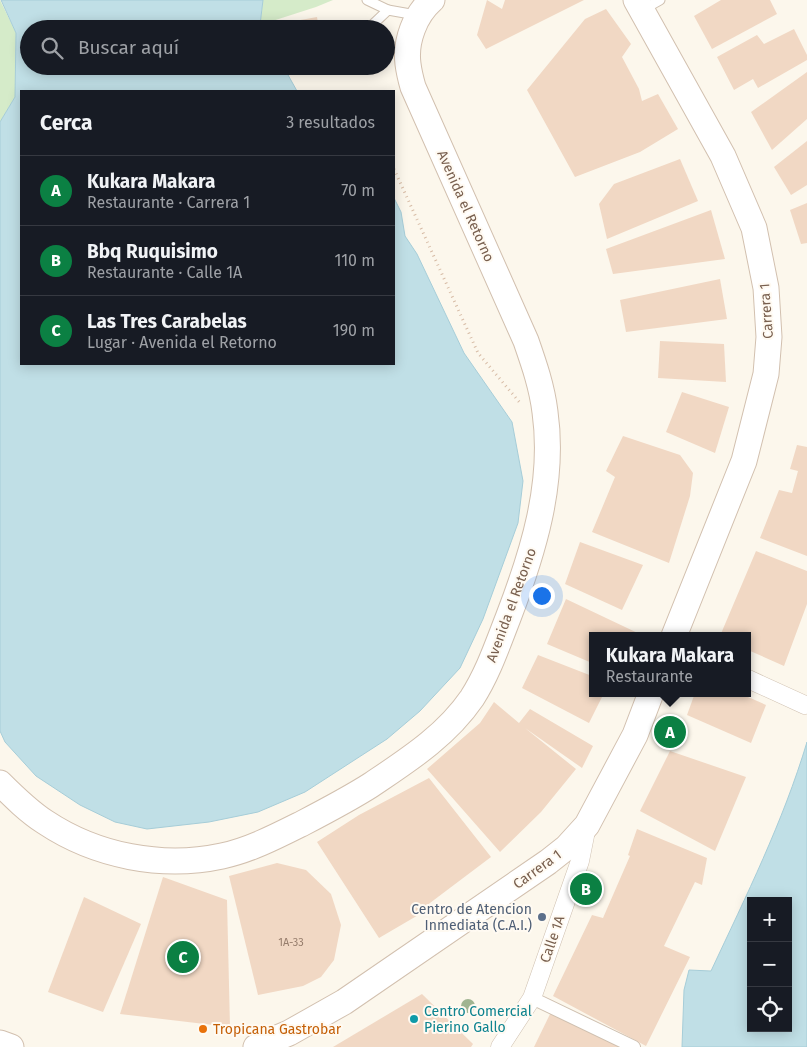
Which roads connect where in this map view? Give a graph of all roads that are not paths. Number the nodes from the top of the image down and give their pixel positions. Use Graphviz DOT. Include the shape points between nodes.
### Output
graph roads {
  1 [pos="367,0"];
  2 [pos="646,3"];
  3 [pos="426,8"];
  4 [pos="388,10"];
  5 [pos="377,20"];
  6 [pos="676,632"];
  7 [pos="751,680"];
  8 [pos="650,697"];
  9 [pos="805,705"];
  10 [pos="0,783"];
  11 [pos="588,825"];
  12 [pos="532,998"];
  13 [pos="0,1043"];
  14 [pos="11,1047"];
  15 [pos="256,1047"];
  16 [pos="500,1047"];
  17 [pos="634,1047"];
  1 -- 4 [label="lane"];
  2 -- 6 [label="main road, Carrera 1" via="723,156 754,228 766,288 766,374 744,462"];
  3 -- 4 [label="lane"];
  3 -- 10 [label="main road, Avenida el Retorno" via="412,31 408,46 413,87 526,341 539,378 545,412 548,453 544,500 525,572 485,676 452,723 398,767 348,800 252,847 222,856 161,861 100,849 45,822 20,804"];
  4 -- 5 [label="lane"];
  7 -- 9 [label="street"];
  8 -- 11 [label="main road, Carrera 1" via="635,736"];
  11 -- 12 [label="street, Calle 1A" via="580,861"];
  11 -- 15 [label="main road, Carrera 1" via="548,862 344,1002 289,1033"];
  12 -- 16 [label="street, Calle 1A"];
  12 -- 17 [label="street"];
  13 -- 14 [label="main road"];
}
